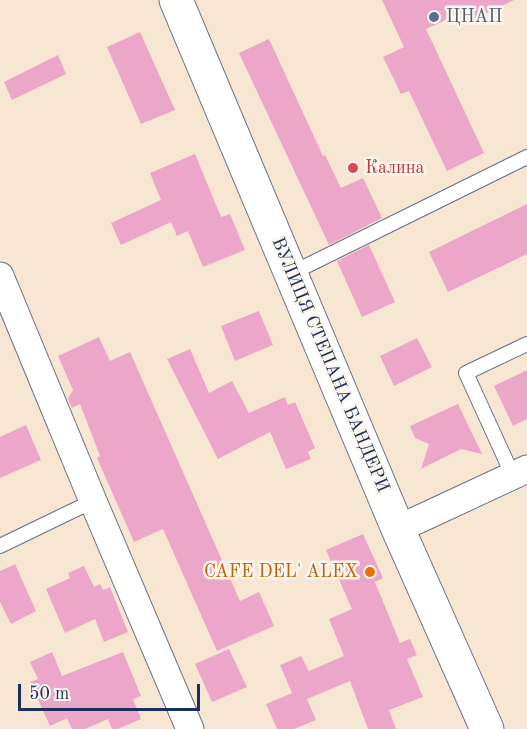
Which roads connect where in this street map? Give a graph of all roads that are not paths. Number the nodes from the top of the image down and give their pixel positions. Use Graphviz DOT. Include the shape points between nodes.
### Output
graph roads {
  1 [pos="176,0"];
  2 [pos="527,158"];
  3 [pos="292,273"];
  4 [pos="0,276"];
  5 [pos="527,344"];
  6 [pos="520,472"];
  7 [pos="93,501"];
  8 [pos="398,529"];
  9 [pos="0,546"];
  10 [pos="190,729"];
  11 [pos="487,729"];
  1 -- 3 [label="street, ВУЛИЦЯ СТЕПАНА БАНДЕРИ"];
  2 -- 3 [label="lane"];
  3 -- 8 [label="street, ВУЛИЦЯ СТЕПАНА БАНДЕРИ"];
  4 -- 7 [label="street"];
  5 -- 6 [label="lane" via="466,373"];
  6 -- 8 [label="street"];
  7 -- 9 [label="lane"];
  7 -- 10 [label="street"];
  8 -- 11 [label="street, ВУЛИЦЯ СТЕПАНА БАНДЕРИ"];
}
